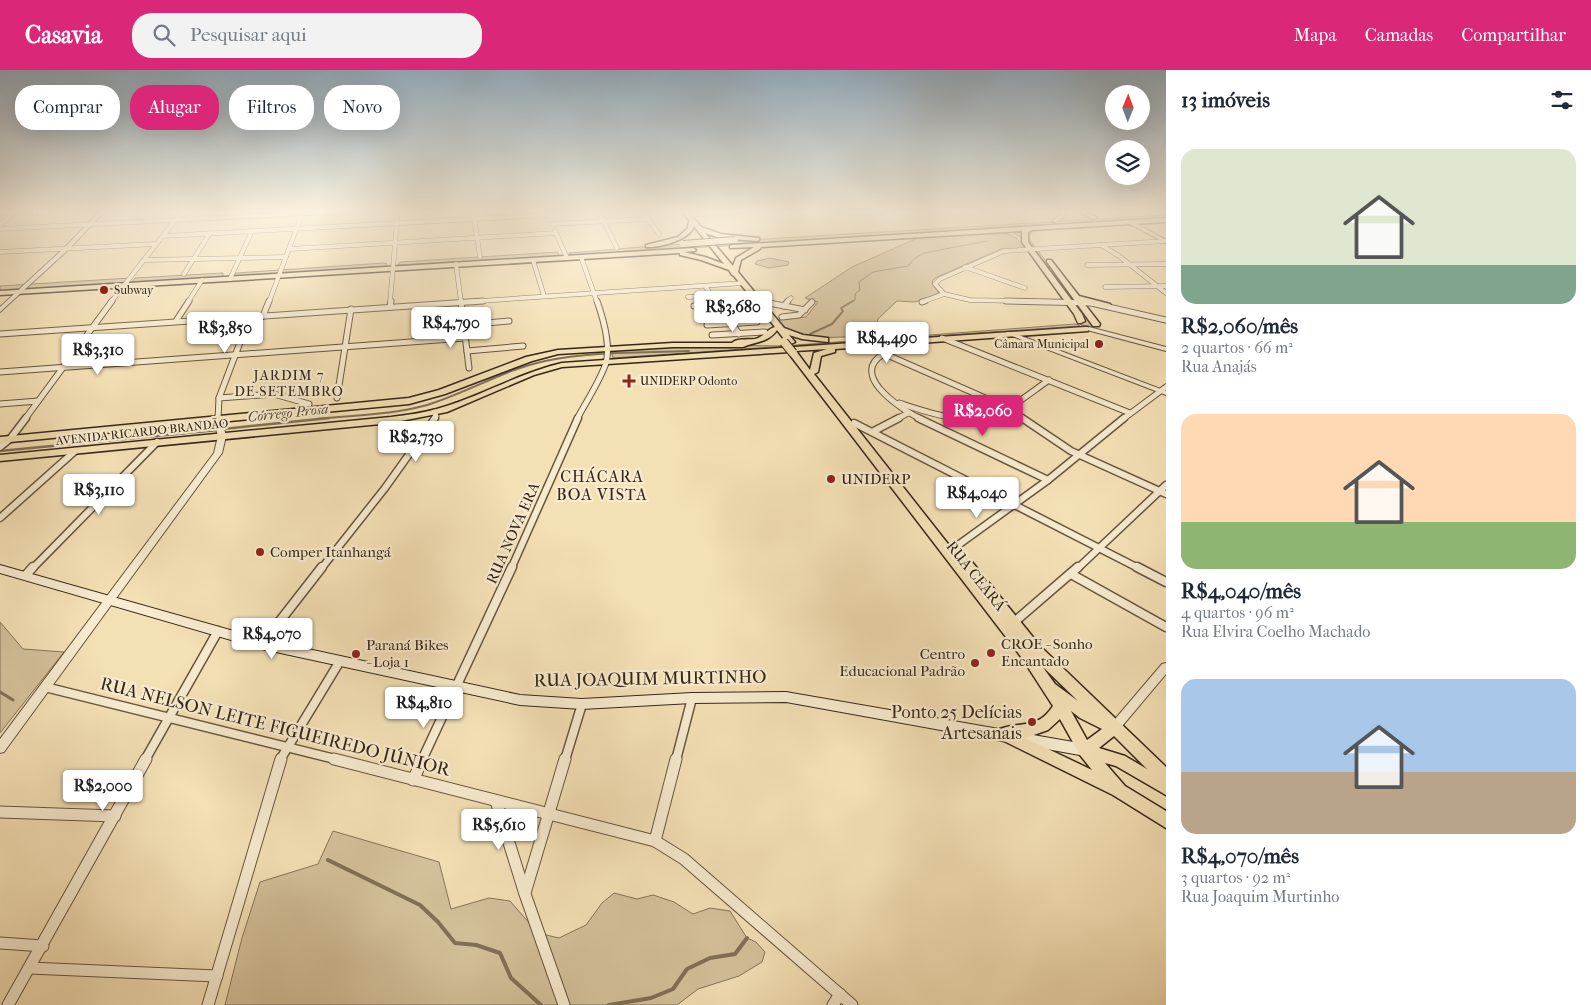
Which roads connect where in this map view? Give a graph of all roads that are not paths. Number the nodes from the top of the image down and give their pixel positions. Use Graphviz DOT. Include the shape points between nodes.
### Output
graph roads {
  1 [pos="61,254"];
  2 [pos="149,254"];
  3 [pos="197,254"];
  4 [pos="241,254"];
  5 [pos="288,254"];
  6 [pos="395,254"];
  7 [pos="479,254"];
  8 [pos="566,254"];
  9 [pos="569,254"];
  10 [pos="638,254"];
  11 [pos="676,254"];
  12 [pos="718,254"];
  13 [pos="748,254"];
  14 [pos="998,254"];
  15 [pos="1034,254"];
  16 [pos="1043,254"];
  17 [pos="1117,254"];
  18 [pos="480,257"];
  19 [pos="581,257"];
  20 [pos="239,258"];
  21 [pos="286,258"];
  22 [pos="194,259"];
  23 [pos="145,260"];
  24 [pos="533,260"];
  25 [pos="473,263"];
  26 [pos="456,264"];
  27 [pos="1166,264"];
  28 [pos="394,265"];
  29 [pos="1087,265"];
  30 [pos="1131,265"];
  31 [pos="283,268"];
  32 [pos="965,268"];
  33 [pos="233,271"];
  34 [pos="732,271"];
  35 [pos="184,274"];
  36 [pos="279,275"];
  37 [pos="131,278"];
  38 [pos="230,278"];
  39 [pos="202,280"];
  40 [pos="27,284"];
  41 [pos="742,284"];
  42 [pos="126,285"];
  43 [pos="0,286"];
  44 [pos="705,286"];
  45 [pos="1156,286"];
  46 [pos="1166,286"];
  47 [pos="1025,288"];
  48 [pos="1105,288"];
  49 [pos="19,292"];
  50 [pos="594,292"];
  51 [pos="0,293"];
  52 [pos="1166,293"];
  53 [pos="736,294"];
  54 [pos="944,294"];
  55 [pos="704,295"];
  56 [pos="713,295"];
  57 [pos="544,296"];
  58 [pos="688,297"];
  59 [pos="791,298"];
  60 [pos="759,301"];
  61 [pos="1080,301"];
  62 [pos="460,302"];
  63 [pos="812,302"];
  64 [pos="922,302"];
  65 [pos="743,303"];
  66 [pos="1070,303"];
  67 [pos="718,304"];
  68 [pos="694,306"];
  69 [pos="712,306"];
  70 [pos="784,306"];
  71 [pos="1107,306"];
  72 [pos="390,307"];
  73 [pos="0,310"];
  74 [pos="351,310"];
  75 [pos="805,310"];
  76 [pos="749,312"];
  77 [pos="724,313"];
  78 [pos="263,316"];
  79 [pos="700,316"];
  80 [pos="718,316"];
  81 [pos="250,317"];
  82 [pos="782,317"];
  83 [pos="1166,320"];
  84 [pos="176,321"];
  85 [pos="509,321"];
  86 [pos="1078,321"];
  87 [pos="757,322"];
  88 [pos="732,323"];
  89 [pos="464,325"];
  90 [pos="707,325"];
  91 [pos="725,326"];
  92 [pos="246,327"];
  93 [pos="1092,327"];
  94 [pos="91,328"];
  95 [pos="777,329"];
  96 [pos="981,329"];
  97 [pos="765,332"];
  98 [pos="1009,333"];
  99 [pos="0,334"];
  100 [pos="730,334"];
  101 [pos="739,334"];
  102 [pos="712,335"];
  103 [pos="465,338"];
  104 [pos="912,338"];
  105 [pos="837,340"];
  106 [pos="956,340"];
  107 [pos="702,344"];
  108 [pos="856,344"];
  109 [pos="1166,345"];
  110 [pos="523,346"];
  111 [pos="344,347"];
  112 [pos="792,347"];
  113 [pos="607,349"];
  114 [pos="1166,349"];
  115 [pos="467,350"];
  116 [pos="729,352"];
  117 [pos="885,354"];
  118 [pos="236,355"];
  119 [pos="606,360"];
  120 [pos="61,368"];
  121 [pos="469,368"];
  122 [pos="0,372"];
  123 [pos="814,372"];
  124 [pos="1050,380"];
  125 [pos="1164,390"];
  126 [pos="822,391"];
  127 [pos="218,398"];
  128 [pos="337,398"];
  129 [pos="38,401"];
  130 [pos="894,402"];
  131 [pos="0,404"];
  132 [pos="310,404"];
  133 [pos="1008,408"];
  134 [pos="434,412"];
  135 [pos="908,413"];
  136 [pos="1130,413"];
  137 [pos="949,417"];
  138 [pos="218,422"];
  139 [pos="854,423"];
  140 [pos="936,426"];
  141 [pos="874,431"];
  142 [pos="222,434"];
  143 [pos="5,441"];
  144 [pos="156,442"];
  145 [pos="0,447"];
  146 [pos="75,451"];
  147 [pos="1079,455"];
  148 [pos="0,458"];
  149 [pos="1048,480"];
  150 [pos="1166,485"];
  151 [pos="1163,492"];
  152 [pos="1015,504"];
  153 [pos="0,518"];
  154 [pos="1099,547"];
  155 [pos="950,549"];
  156 [pos="0,569"];
  157 [pos="1071,574"];
  158 [pos="26,575"];
  159 [pos="1166,582"];
  160 [pos="109,600"];
  161 [pos="1013,623"];
  162 [pos="1166,627"];
  163 [pos="218,631"];
  164 [pos="262,644"];
  165 [pos="340,662"];
  166 [pos="1166,667"];
  167 [pos="1049,686"];
  168 [pos="45,687"];
  169 [pos="456,688"];
  170 [pos="692,698"];
  171 [pos="582,704"];
  172 [pos="1060,707"];
  173 [pos="171,717"];
  174 [pos="1114,728"];
  175 [pos="1004,735"];
  176 [pos="0,748"];
  177 [pos="286,748"];
  178 [pos="1085,750"];
  179 [pos="1166,777"];
  180 [pos="413,780"];
  181 [pos="1166,788"];
  182 [pos="1119,791"];
  183 [pos="496,800"];
  184 [pos="0,812"];
  185 [pos="550,813"];
  186 [pos="115,816"];
  187 [pos="1166,820"];
  188 [pos="655,841"];
  189 [pos="525,894"];
  190 [pos="0,943"];
  191 [pos="43,946"];
  192 [pos="29,968"];
  193 [pos="217,976"];
  194 [pos="840,994"];
  195 [pos="8,1005"];
  196 [pos="208,1005"];
  197 [pos="564,1005"];
  198 [pos="833,1005"];
  199 [pos="852,1005"];
  1 -- 40 [label="street"];
  2 -- 23 [label="street"];
  3 -- 22 [label="street"];
  4 -- 20 [label="street"];
  5 -- 21 [label="street"];
  6 -- 28 [label="street"];
  7 -- 18 [label="street"];
  8 -- 9 [label="main road"];
  8 -- 18 [label="main road"];
  8 -- 19 [label="main road"];
  8 -- 24 [label="main road"];
  10 -- 19 [label="main road"];
  11 -- 34 [label="main road" via="703,258"];
  12 -- 34 [label="main road, RUA CEARÁ"];
  13 -- 34 [label="main road" via="742,256"];
  14 -- 32 [label="street"];
  15 -- 66 [label="main road"];
  16 -- 61 [label="main road"];
  17 -- 30 [label="street"];
  18 -- 25 [label="main road"];
  18 -- 28 [label="main road"];
  19 -- 50 [label="street, RUA NOVA ERA"];
  20 -- 21 [label="street"];
  20 -- 22 [label="street"];
  20 -- 33 [label="street"];
  21 -- 31 [label="street"];
  22 -- 23 [label="street"];
  22 -- 35 [label="street"];
  23 -- 37 [label="street"];
  24 -- 25 [label="main road"];
  24 -- 57 [label="street"];
  25 -- 26 [label="main road"];
  26 -- 28 [label="main road"];
  26 -- 62 [label="street"];
  27 -- 30 [label="street"];
  28 -- 31 [label="main road"];
  28 -- 36 [label="main road"];
  28 -- 72 [label="street"];
  29 -- 30 [label="street"];
  30 -- 45 [label="street"];
  31 -- 33 [label="main road"];
  31 -- 36 [label="street"];
  32 -- 47 [label="street"];
  32 -- 54 [label="street" via="936,281"];
  33 -- 35 [label="main road"];
  33 -- 38 [label="street"];
  34 -- 41 [label="main road, RUA CEARÁ"];
  35 -- 37 [label="main road"];
  36 -- 38 [label="main road"];
  36 -- 78 [label="street"];
  37 -- 40 [label="main road"];
  37 -- 42 [label="street"];
  38 -- 39 [label="main road"];
  39 -- 42 [label="main road"];
  39 -- 84 [label="street"];
  40 -- 43 [label="main road"];
  40 -- 49 [label="street"];
  41 -- 44 [label="street"];
  41 -- 60 [label="main road, RUA CEARÁ"];
  41 -- 95 [label="main road, RUA CEARÁ"];
  42 -- 49 [label="main road"];
  42 -- 94 [label="street"];
  44 -- 50 [label="street"];
  44 -- 56 [label="street"];
  45 -- 46 [label="street"];
  45 -- 48 [label="street"];
  45 -- 52 [label="street"];
  49 -- 51 [label="main road"];
  49 -- 73 [label="street"];
  50 -- 57 [label="street"];
  50 -- 113 [label="street, RUA NOVA ERA" via="604,324"];
  53 -- 56 [label="street"];
  54 -- 64 [label="street"];
  54 -- 66 [label="street" via="977,301"];
  55 -- 56 [label="street"];
  55 -- 58 [label="street"];
  55 -- 69 [label="street"];
  56 -- 67 [label="street"];
  57 -- 62 [label="street"];
  59 -- 70 [label="street"];
  60 -- 70 [label="street"];
  60 -- 95 [label="main road, RUA CEARÁ"];
  61 -- 66 [label="street"];
  61 -- 71 [label="main road"];
  61 -- 93 [label="main road"];
  62 -- 72 [label="street"];
  62 -- 89 [label="street"];
  63 -- 75 [label="street"];
  65 -- 67 [label="street"];
  66 -- 86 [label="main road"];
  67 -- 69 [label="street"];
  67 -- 77 [label="street"];
  68 -- 69 [label="street"];
  69 -- 80 [label="street"];
  70 -- 75 [label="street"];
  71 -- 83 [label="street"];
  72 -- 74 [label="street"];
  74 -- 78 [label="street"];
  74 -- 111 [label="street"];
  75 -- 82 [label="street" via="799,315"];
  76 -- 77 [label="street"];
  77 -- 80 [label="street"];
  77 -- 88 [label="street"];
  78 -- 81 [label="street"];
  78 -- 92 [label="street"];
  79 -- 80 [label="street"];
  80 -- 91 [label="street"];
  81 -- 84 [label="street"];
  81 -- 92 [label="street"];
  84 -- 94 [label="street"];
  85 -- 89 [label="street"];
  86 -- 93 [label="main road, AVENIDA RICARDO BRANDÃO"];
  86 -- 93 [label="main road" via="1078,326"];
  86 -- 96 [label="main road, AVENIDA RICARDO BRANDÃO"];
  87 -- 88 [label="street"];
  88 -- 91 [label="street"];
  88 -- 101 [label="street"];
  89 -- 103 [label="street"];
  90 -- 91 [label="street"];
  91 -- 100 [label="street"];
  92 -- 118 [label="street"];
  93 -- 98 [label="main road, AVENIDA RICARDO BRANDÃO"];
  93 -- 109 [label="street"];
  93 -- 114 [label="street"];
  94 -- 99 [label="street"];
  94 -- 120 [label="street"];
  95 -- 105 [label="main road" via="802,337"];
  95 -- 107 [label="main road" via="766,338 753,342"];
  95 -- 112 [label="main road, RUA CEARÁ"];
  96 -- 98 [label="main road"];
  96 -- 104 [label="main road, AVENIDA RICARDO BRANDÃO"];
  97 -- 101 [label="street"];
  98 -- 106 [label="main road, AVENIDA RICARDO BRANDÃO"];
  98 -- 125 [label="street"];
  100 -- 101 [label="street"];
  100 -- 102 [label="street"];
  103 -- 111 [label="street"];
  103 -- 115 [label="street"];
  104 -- 105 [label="main road, AVENIDA RICARDO BRANDÃO"];
  104 -- 106 [label="main road, AVENIDA RICARDO BRANDÃO"];
  104 -- 108 [label="main road, AVENIDA RICARDO BRANDÃO"];
  104 -- 117 [label="street"];
  105 -- 107 [label="main road, AVENIDA RICARDO BRANDÃO" via="767,346"];
  106 -- 124 [label="street"];
  107 -- 113 [label="main road, AVENIDA RICARDO BRANDÃO"];
  108 -- 116 [label="main road, AVENIDA RICARDO BRANDÃO"];
  108 -- 123 [label="main road" via="817,355"];
  110 -- 115 [label="street"];
  111 -- 118 [label="street"];
  111 -- 128 [label="street"];
  112 -- 123 [label="main road, RUA CEARÁ"];
  112 -- 126 [label="main road, RUA CEARÁ"];
  113 -- 119 [label="street, RUA NOVA ERA"];
  113 -- 138 [label="main road, AVENIDA RICARDO BRANDÃO" via="558,352 529,359 409,401"];
  115 -- 121 [label="street"];
  116 -- 119 [label="main road, AVENIDA RICARDO BRANDÃO"];
  116 -- 126 [label="main road" via="766,352 787,356"];
  117 -- 130 [label="street" via="878,358 870,372 879,388"];
  117 -- 133 [label="street"];
  118 -- 120 [label="street"];
  118 -- 127 [label="street"];
  119 -- 134 [label="main road, AVENIDA RICARDO BRANDÃO" via="544,368"];
  119 -- 169 [label="street, RUA NOVA ERA"];
  120 -- 122 [label="street"];
  120 -- 129 [label="street"];
  123 -- 139 [label="main road, RUA CEARÁ"];
  124 -- 133 [label="street"];
  124 -- 136 [label="street"];
  125 -- 136 [label="street"];
  126 -- 155 [label="main road, RUA CEARÁ"];
  127 -- 132 [label="street" via="274,394"];
  127 -- 138 [label="street"];
  129 -- 131 [label="street"];
  129 -- 143 [label="street"];
  130 -- 135 [label="street"];
  130 -- 137 [label="street"];
  133 -- 137 [label="street" via="990,417"];
  133 -- 147 [label="street"];
  134 -- 142 [label="main road, AVENIDA RICARDO BRANDÃO" via="391,420"];
  134 -- 164 [label="street" via="436,416 430,426 385,488"];
  135 -- 140 [label="street"];
  135 -- 141 [label="street"];
  136 -- 147 [label="street"];
  137 -- 140 [label="street"];
  138 -- 142 [label="street"];
  138 -- 143 [label="main road, AVENIDA RICARDO BRANDÃO"];
  139 -- 141 [label="street"];
  139 -- 155 [label="main road, RUA CEARÁ"];
  140 -- 149 [label="street"];
  141 -- 152 [label="street"];
  142 -- 144 [label="main road, AVENIDA RICARDO BRANDÃO"];
  142 -- 160 [label="street" via="218,453"];
  143 -- 145 [label="street"];
  144 -- 146 [label="main road, AVENIDA RICARDO BRANDÃO"];
  144 -- 158 [label="street"];
  146 -- 148 [label="main road, AVENIDA RICARDO BRANDÃO"];
  146 -- 153 [label="street"];
  147 -- 149 [label="street"];
  147 -- 151 [label="street"];
  149 -- 152 [label="street"];
  150 -- 151 [label="street"];
  151 -- 154 [label="street"];
  152 -- 154 [label="street"];
  152 -- 155 [label="street"];
  154 -- 157 [label="street"];
  154 -- 159 [label="street"];
  155 -- 161 [label="main road, RUA CEARÁ"];
  155 -- 167 [label="main road, RUA CEARÁ"];
  156 -- 158 [label="main road, RUA JOAQUIM MURTINHO"];
  157 -- 161 [label="street"];
  157 -- 162 [label="street"];
  158 -- 160 [label="main road, RUA JOAQUIM MURTINHO"];
  160 -- 163 [label="main road, RUA JOAQUIM MURTINHO"];
  160 -- 168 [label="street"];
  161 -- 174 [label="main road, RUA CEARÁ" via="1036,651"];
  163 -- 164 [label="main road, RUA JOAQUIM MURTINHO"];
  163 -- 173 [label="street"];
  164 -- 165 [label="main road, RUA JOAQUIM MURTINHO"];
  165 -- 169 [label="main road, RUA JOAQUIM MURTINHO"];
  165 -- 177 [label="street"];
  166 -- 174 [label="street"];
  167 -- 172 [label="main road, RUA CEARÁ"];
  167 -- 174 [label="main road" via="1085,714"];
  168 -- 173 [label="street, RUA NELSON LEITE FIGUEIREDO JÚNIOR"];
  168 -- 176 [label="street"];
  169 -- 171 [label="main road, RUA JOAQUIM MURTINHO" via="520,700"];
  169 -- 180 [label="street, RUA NOVA ERA"];
  170 -- 171 [label="main road, RUA JOAQUIM MURTINHO"];
  170 -- 175 [label="main road, RUA JOAQUIM MURTINHO" via="786,697"];
  170 -- 188 [label="street"];
  171 -- 185 [label="street"];
  172 -- 175 [label="main road" via="1051,722 1041,728"];
  172 -- 178 [label="main road, RUA CEARÁ"];
  173 -- 177 [label="street, RUA NELSON LEITE FIGUEIREDO JÚNIOR"];
  173 -- 186 [label="street"];
  174 -- 178 [label="main road"];
  174 -- 179 [label="main road, RUA CEARÁ"];
  175 -- 178 [label="main road, RUA JOAQUIM MURTINHO"];
  175 -- 182 [label="main road"];
  177 -- 180 [label="street, RUA NELSON LEITE FIGUEIREDO JÚNIOR"];
  177 -- 193 [label="street"];
  178 -- 181 [label="main road" via="1120,761"];
  178 -- 182 [label="main road"];
  180 -- 183 [label="street, RUA NELSON LEITE FIGUEIREDO JÚNIOR"];
  182 -- 187 [label="main road"];
  183 -- 185 [label="street, RUA NELSON LEITE FIGUEIREDO JÚNIOR"];
  183 -- 189 [label="street"];
  184 -- 186 [label="street"];
  185 -- 188 [label="street, RUA NELSON LEITE FIGUEIREDO JÚNIOR"];
  185 -- 189 [label="street"];
  186 -- 191 [label="street"];
  188 -- 194 [label="street, RUA NELSON LEITE FIGUEIREDO JÚNIOR" via="684,858"];
  189 -- 197 [label="street"];
  190 -- 191 [label="street"];
  191 -- 192 [label="street"];
  192 -- 193 [label="street"];
  192 -- 195 [label="street"];
  193 -- 196 [label="street"];
  194 -- 198 [label="street"];
  194 -- 199 [label="street, RUA NELSON LEITE FIGUEIREDO JÚNIOR"];
}
